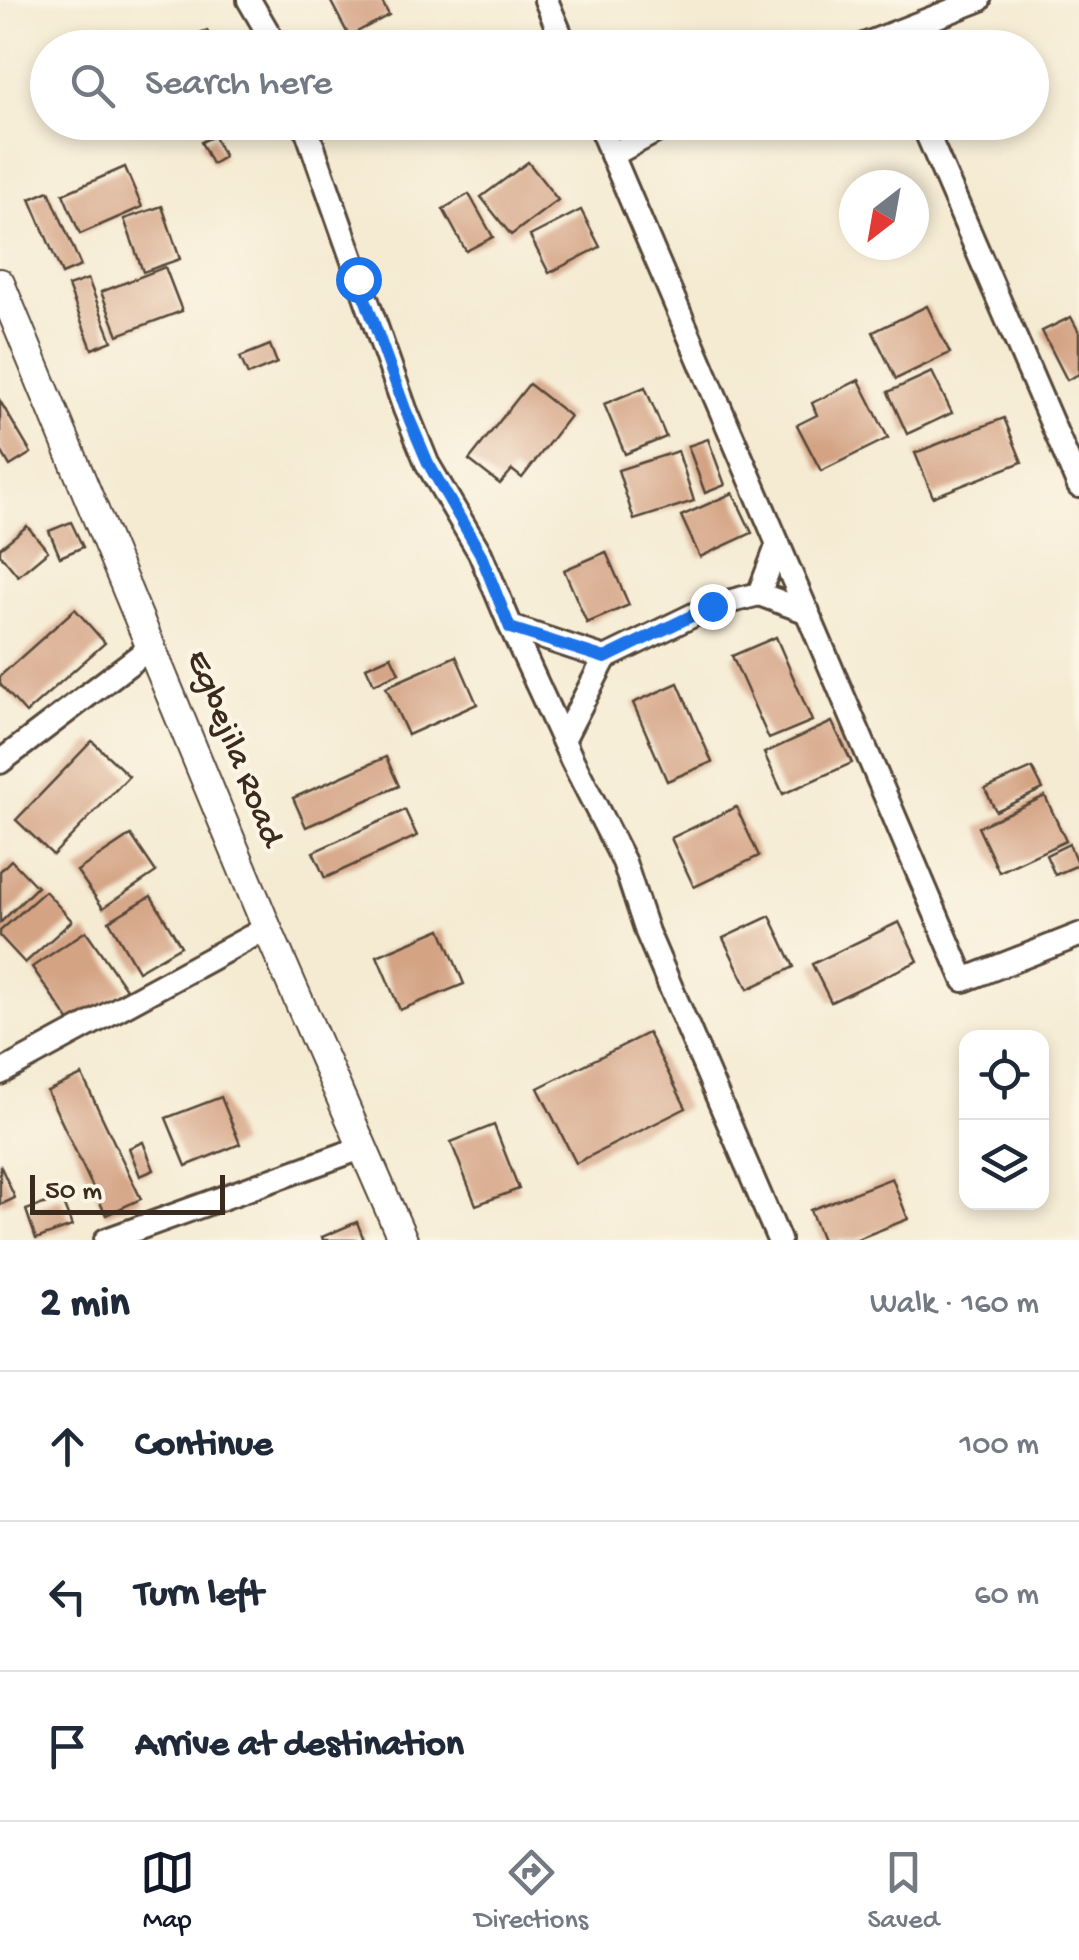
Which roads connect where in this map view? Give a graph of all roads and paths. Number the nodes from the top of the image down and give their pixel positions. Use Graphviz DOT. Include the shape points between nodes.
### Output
graph roads {
  1 [pos="249,0"];
  2 [pos="546,0"];
  3 [pos="979,0"];
  4 [pos="266,30"];
  5 [pos="558,30"];
  6 [pos="913,30"];
  7 [pos="310,140"];
  8 [pos="605,140"];
  9 [pos="641,140"];
  10 [pos="930,140"];
  11 [pos="612,156"];
  12 [pos="0,284"];
  13 [pos="1079,486"];
  14 [pos="778,544"];
  15 [pos="759,594"];
  16 [pos="808,612"];
  17 [pos="510,628"];
  18 [pos="150,647"];
  19 [pos="605,658"];
  20 [pos="564,738"];
  21 [pos="0,762"];
  22 [pos="267,928"];
  23 [pos="1079,935"];
  24 [pos="0,1073"];
  25 [pos="364,1147"];
  26 [pos="106,1240"];
  27 [pos="403,1240"];
  28 [pos="779,1240"];
  1 -- 4 [label="street"];
  2 -- 5 [label="street"];
  3 -- 6 [label="street"];
  7 -- 17 [label="street" via="405,409 480,553"];
  8 -- 11 [label="street"];
  9 -- 11 [label="street"];
  10 -- 13 [label="street"];
  11 -- 14 [label="street"];
  12 -- 18 [label="street, Egbejila Road"];
  14 -- 15 [label="street"];
  14 -- 16 [label="street"];
  15 -- 16 [label="street"];
  15 -- 19 [label="street" via="712,606"];
  16 -- 23 [label="street" via="964,980"];
  17 -- 19 [label="street"];
  17 -- 20 [label="street"];
  18 -- 21 [label="street"];
  18 -- 22 [label="street, Egbejila Road"];
  19 -- 20 [label="street"];
  20 -- 28 [label="street" via="624,862 647,932"];
  22 -- 24 [label="street"];
  22 -- 25 [label="street, Egbejila Road"];
  25 -- 26 [label="street"];
  25 -- 27 [label="street, Egbejila Road"];
}
